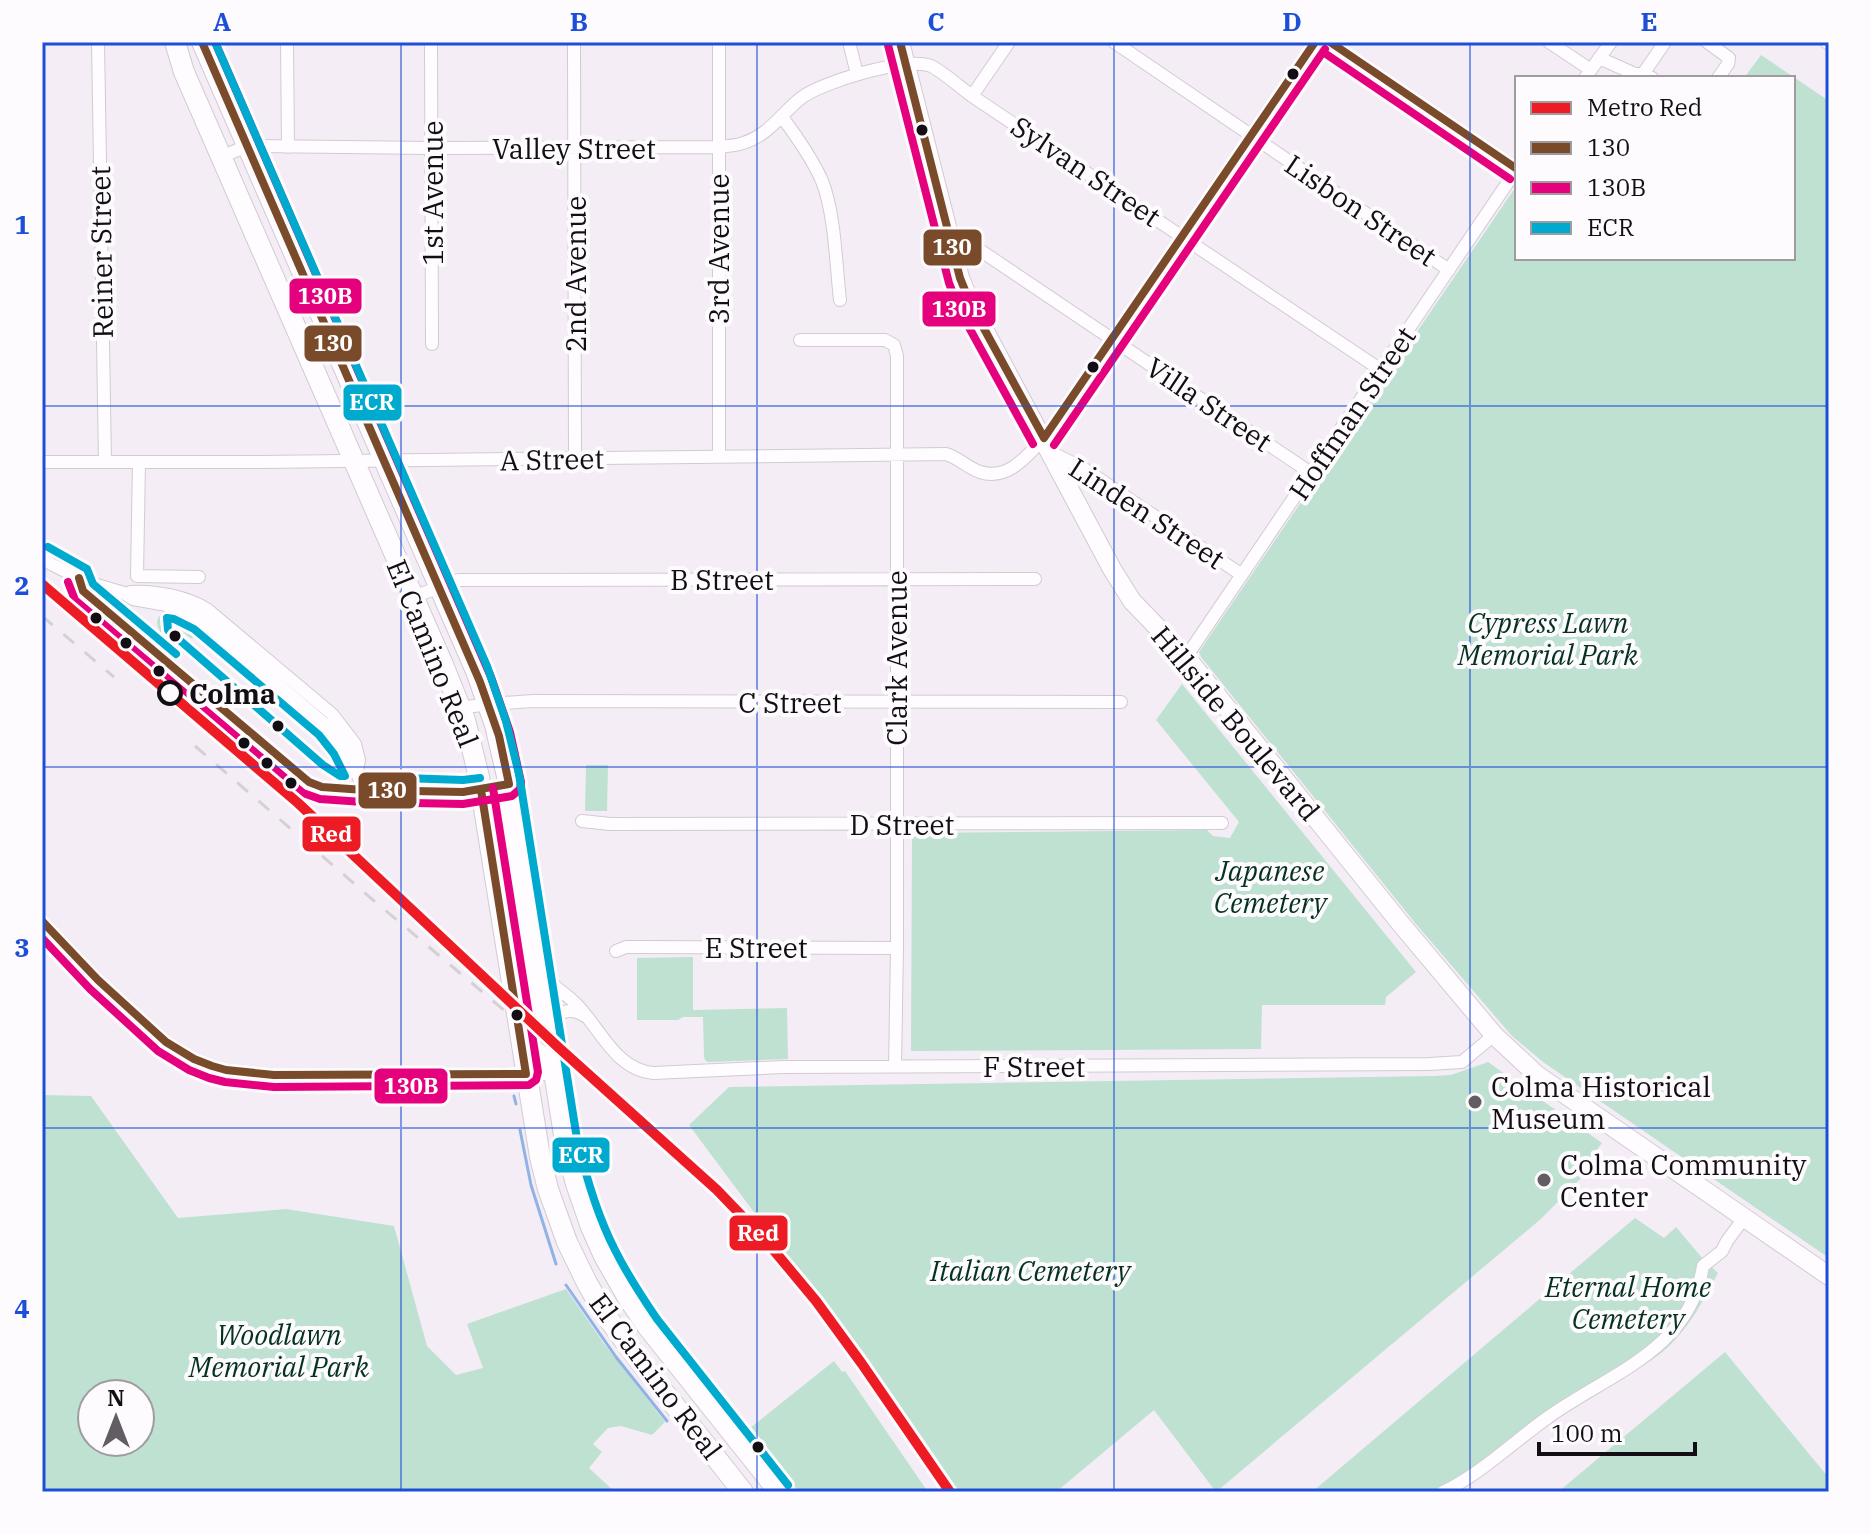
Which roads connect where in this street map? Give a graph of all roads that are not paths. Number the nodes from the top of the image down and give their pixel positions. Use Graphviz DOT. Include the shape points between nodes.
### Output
graph roads {
  1 [pos="98,42"];
  2 [pos="175,42"];
  3 [pos="202,42"];
  4 [pos="287,42"];
  5 [pos="431,42"];
  6 [pos="574,42"];
  7 [pos="719,42"];
  8 [pos="849,42"];
  9 [pos="900,42"];
  10 [pos="1009,42"];
  11 [pos="1114,42"];
  12 [pos="1315,42"];
  13 [pos="1330,42"];
  14 [pos="1549,42"];
  15 [pos="1611,42"];
  16 [pos="1665,42"];
  17 [pos="1707,42"];
  18 [pos="1599,58"];
  19 [pos="906,65"];
  20 [pos="857,74"];
  21 [pos="1588,74"];
  22 [pos="1647,76"];
  23 [pos="1719,76"];
  24 [pos="972,96"];
  25 [pos="782,117"];
  26 [pos="1251,135"];
  27 [pos="247,146"];
  28 [pos="288,147"];
  29 [pos="718,147"];
  30 [pos="433,148"];
  31 [pos="574,148"];
  32 [pos="221,157"];
  33 [pos="1515,168"];
  34 [pos="1515,172"];
  35 [pos="947,228"];
  36 [pos="1183,236"];
  37 [pos="1449,270"];
  38 [pos="840,300"];
  39 [pos="1113,339"];
  40 [pos="800,340"];
  41 [pos="432,344"];
  42 [pos="1381,370"];
  43 [pos="1048,446"];
  44 [pos="897,454"];
  45 [pos="719,457"];
  46 [pos="575,458"];
  47 [pos="354,461"];
  48 [pos="384,461"];
  49 [pos="42,462"];
  50 [pos="105,462"];
  51 [pos="139,463"];
  52 [pos="1311,473"];
  53 [pos="42,557"];
  54 [pos="1242,575"];
  55 [pos="199,577"];
  56 [pos="896,579"];
  57 [pos="1035,579"];
  58 [pos="439,587"];
  59 [pos="413,597"];
  60 [pos="1186,657"];
  61 [pos="896,701"];
  62 [pos="1121,702"];
  63 [pos="488,704"];
  64 [pos="460,708"];
  65 [pos="509,784"];
  66 [pos="481,790"];
  67 [pos="582,821"];
  68 [pos="1222,823"];
  69 [pos="896,824"];
  70 [pos="42,921"];
  71 [pos="897,948"];
  72 [pos="616,951"];
  73 [pos="537,967"];
  74 [pos="587,1018"];
  75 [pos="547,1030"];
  76 [pos="1494,1035"];
  77 [pos="895,1067"];
  78 [pos="526,1074"];
  79 [pos="554,1074"];
  80 [pos="1744,1218"];
  81 [pos="1829,1276"];
  82 [pos="775,1491"];
  83 [pos="743,1492"];
  84 [pos="1443,1492"];
  1 -- 50 [label="street, Reiner Street"];
  2 -- 32 [label="main road, El Camino Real"];
  3 -- 27 [label="main road, El Camino Real"];
  4 -- 28 [label="street"];
  5 -- 30 [label="street, 1st Avenue"];
  6 -- 31 [label="street, 2nd Avenue"];
  7 -- 29 [label="street, 3rd Avenue"];
  8 -- 20 [label="street"];
  9 -- 19 [label="main road, Hillside Boulevard"];
  10 -- 24 [label="street"];
  11 -- 26 [label="street, Lisbon Street"];
  12 -- 26 [label="street, A Street"];
  13 -- 33 [label="street"];
  14 -- 21 [label="street"];
  15 -- 18 [label="street"];
  16 -- 22 [label="street"];
  17 -- 23 [label="street" via="1729,58"];
  18 -- 21 [label="street"];
  18 -- 22 [label="street"];
  19 -- 20 [label="street, Valley Street"];
  19 -- 24 [label="street, Sylvan Street" via="930,66"];
  19 -- 35 [label="main road, Hillside Boulevard"];
  20 -- 25 [label="street, Valley Street" via="814,89"];
  24 -- 36 [label="street, Sylvan Street"];
  25 -- 29 [label="street, Valley Street" via="744,143"];
  25 -- 38 [label="street" via="823,183"];
  26 -- 36 [label="street, A Street"];
  26 -- 37 [label="street, Lisbon Street"];
  27 -- 28 [label="street, Valley Street"];
  27 -- 32 [label="street, Valley Street"];
  27 -- 48 [label="main road, El Camino Real"];
  28 -- 30 [label="street, Valley Street"];
  29 -- 31 [label="street, Valley Street"];
  29 -- 45 [label="street, 3rd Avenue"];
  30 -- 31 [label="street, Valley Street"];
  30 -- 41 [label="street, 1st Avenue"];
  31 -- 46 [label="street, 2nd Avenue"];
  32 -- 47 [label="main road, El Camino Real"];
  34 -- 37 [label="street, Hoffman Street"];
  35 -- 39 [label="street, Villa Street"];
  35 -- 43 [label="main road, Hillside Boulevard" via="971,305"];
  36 -- 39 [label="street, A Street"];
  36 -- 42 [label="street, Sylvan Street"];
  37 -- 42 [label="street, Hoffman Street"];
  39 -- 43 [label="street, A Street"];
  39 -- 52 [label="street, Villa Street"];
  40 -- 44 [label="street, Clark Avenue" via="885,340 894,345"];
  42 -- 52 [label="street, Hoffman Street"];
  43 -- 44 [label="street, A Street" via="1000,472 980,472 946,454"];
  43 -- 54 [label="street, Linden Street"];
  43 -- 60 [label="main road, Hillside Boulevard" via="1132,601"];
  44 -- 45 [label="street, A Street"];
  44 -- 56 [label="street, Clark Avenue"];
  45 -- 46 [label="street, A Street"];
  46 -- 48 [label="street, A Street"];
  47 -- 48 [label="street, A Street"];
  47 -- 51 [label="street, A Street"];
  47 -- 59 [label="main road, El Camino Real"];
  48 -- 58 [label="main road, El Camino Real"];
  49 -- 50 [label="street, A Street"];
  50 -- 51 [label="street, A Street"];
  51 -- 55 [label="street" via="137,576"];
  52 -- 54 [label="street, Hoffman Street"];
  53 -- 66 [label="street" via="79,578 124,593 178,597 208,610 332,714 355,744 364,790"];
  54 -- 60 [label="street, Hoffman Street"];
  56 -- 57 [label="street, B Street"];
  56 -- 58 [label="street, B Street" via="459,580"];
  56 -- 61 [label="street, Clark Avenue"];
  58 -- 59 [label="street, B Street"];
  58 -- 63 [label="main road, El Camino Real"];
  59 -- 64 [label="main road, El Camino Real"];
  60 -- 76 [label="main road, Hillside Boulevard"];
  61 -- 62 [label="street, C Street"];
  61 -- 63 [label="street, C Street"];
  61 -- 69 [label="street, Clark Avenue"];
  63 -- 64 [label="street, C Street"];
  63 -- 65 [label="main road, El Camino Real"];
  64 -- 66 [label="main road, El Camino Real"];
  65 -- 66 [label="street"];
  65 -- 73 [label="main road, El Camino Real"];
  66 -- 78 [label="main road, El Camino Real"];
  67 -- 69 [label="street, D Street"];
  68 -- 69 [label="street, D Street"];
  69 -- 71 [label="street, Clark Avenue"];
  70 -- 78 [label="street" via="166,1042 226,1070 274,1075"];
  71 -- 72 [label="street, E Street"];
  71 -- 77 [label="street, Clark Avenue"];
  73 -- 74 [label="street, F Street"];
  73 -- 75 [label="main road, El Camino Real"];
  74 -- 75 [label="street" via="569,1010 557,1015"];
  74 -- 77 [label="street, F Street" via="612,1050 642,1072"];
  75 -- 79 [label="main road, El Camino Real"];
  76 -- 77 [label="street, F Street" via="1462,1062 1429,1064"];
  76 -- 80 [label="main road, Hillside Boulevard" via="1537,1075"];
  78 -- 79 [label="street"];
  78 -- 83 [label="main road, El Camino Real" via="548,1189 587,1283 623,1340"];
  79 -- 82 [label="main road, El Camino Real" via="576,1184 610,1268 647,1326"];
  80 -- 81 [label="main road, Hillside Boulevard"];
  80 -- 84 [label="street" via="1722,1251 1703,1266 1691,1306 1652,1351"];
}
